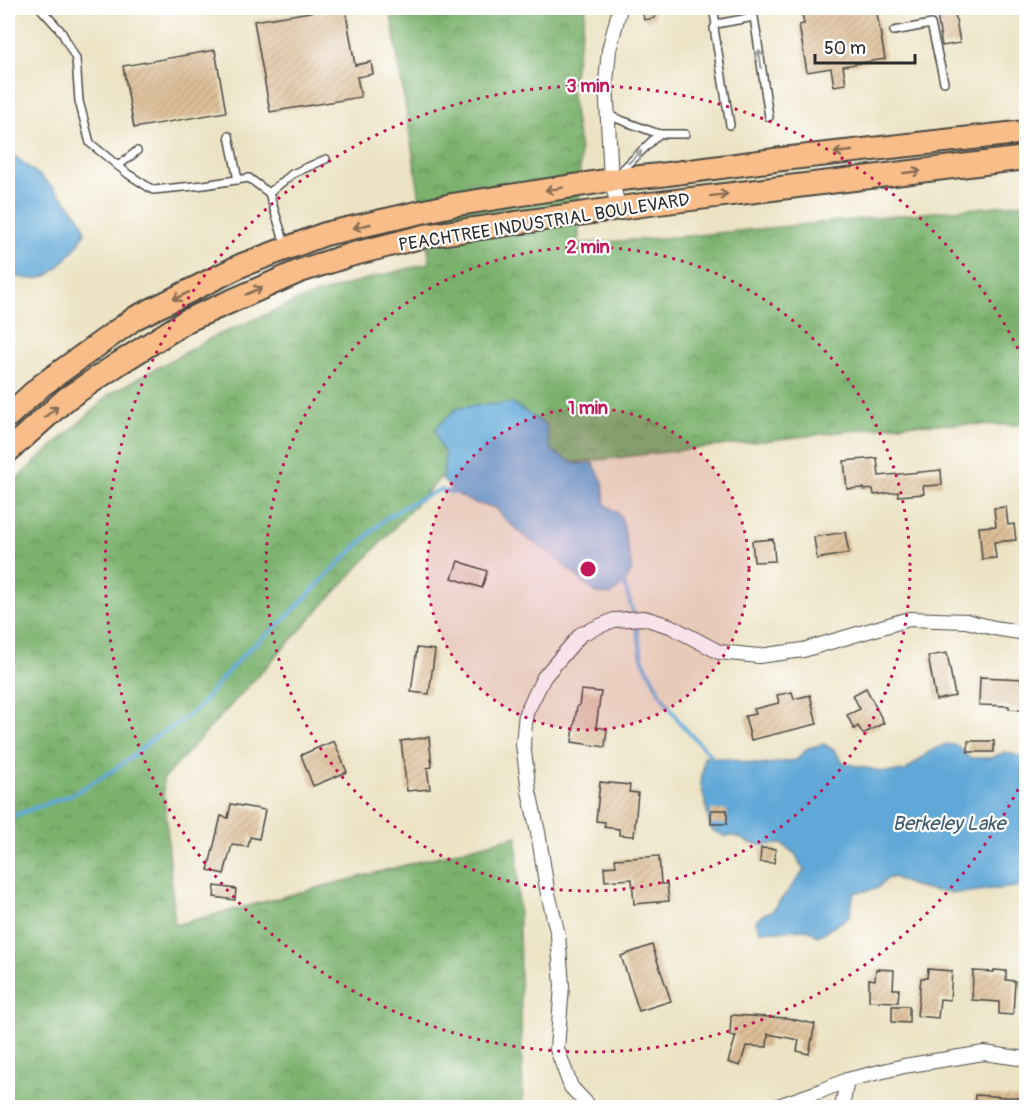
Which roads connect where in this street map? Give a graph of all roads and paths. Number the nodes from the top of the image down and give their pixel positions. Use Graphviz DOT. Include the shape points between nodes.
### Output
graph roads {
  1 [pos="40,8"];
  2 [pos="620,8"];
  3 [pos="713,8"];
  4 [pos="716,24"];
  5 [pos="894,31"];
  6 [pos="944,82"];
  7 [pos="608,115"];
  8 [pos="769,117"];
  9 [pos="730,125"];
  10 [pos="1026,132"];
  11 [pos="659,134"];
  12 [pos="685,134"];
  13 [pos="229,136"];
  14 [pos="137,151"];
  15 [pos="1026,158"];
  16 [pos="326,159"];
  17 [pos="118,165"];
  18 [pos="238,180"];
  19 [pos="611,180"];
  20 [pos="269,193"];
  21 [pos="619,208"];
  22 [pos="286,249"];
  23 [pos="8,416"];
  24 [pos="8,451"];
  25 [pos="1026,633"];
  26 [pos="1026,1059"];
  27 [pos="847,1080"];
  28 [pos="591,1107"];
  29 [pos="772,1107"];
  30 [pos="842,1107"];
  1 -- 17 [label="lane" via="60,31 76,59 90,143"];
  2 -- 7 [label="street" via="609,50"];
  3 -- 4 [label="lane"];
  8 -- 4 [label="lane, one-way" via="754,17"];
  4 -- 9 [label="lane"];
  5 -- 6 [label="lane" via="931,24"];
  7 -- 11 [label="lane"];
  7 -- 19 [label="street"];
  10 -- 19 [label="highway, PEACHTREE INDUSTRIAL BOULEVARD, one-way"];
  11 -- 12 [label="lane"];
  19 -- 11 [label="lane, one-way"];
  13 -- 18 [label="lane"];
  14 -- 17 [label="lane"];
  21 -- 15 [label="highway, PEACHTREE INDUSTRIAL BOULEVARD, one-way"];
  16 -- 20 [label="lane" via="292,174"];
  17 -- 18 [label="lane" via="153,190"];
  18 -- 20 [label="lane" via="249,178"];
  19 -- 21 [label="street"];
  19 -- 22 [label="highway, PEACHTREE INDUSTRIAL BOULEVARD, one-way" via="452,205 325,234"];
  20 -- 22 [label="lane"];
  24 -- 21 [label="highway, PEACHTREE INDUSTRIAL BOULEVARD, one-way" via="66,399 188,320 300,271 425,237"];
  22 -- 23 [label="highway, PEACHTREE INDUSTRIAL BOULEVARD, one-way" via="135,318 42,385"];
  25 -- 28 [label="street" via="966,621 909,619 803,650 759,656 719,652 670,626 644,618 614,620 581,634 544,677 526,713 523,744 558,935 562,986 557,1049 571,1087"];
  26 -- 27 [label="street" via="984,1053"];
  27 -- 29 [label="street"];
  27 -- 30 [label="street"];
}
